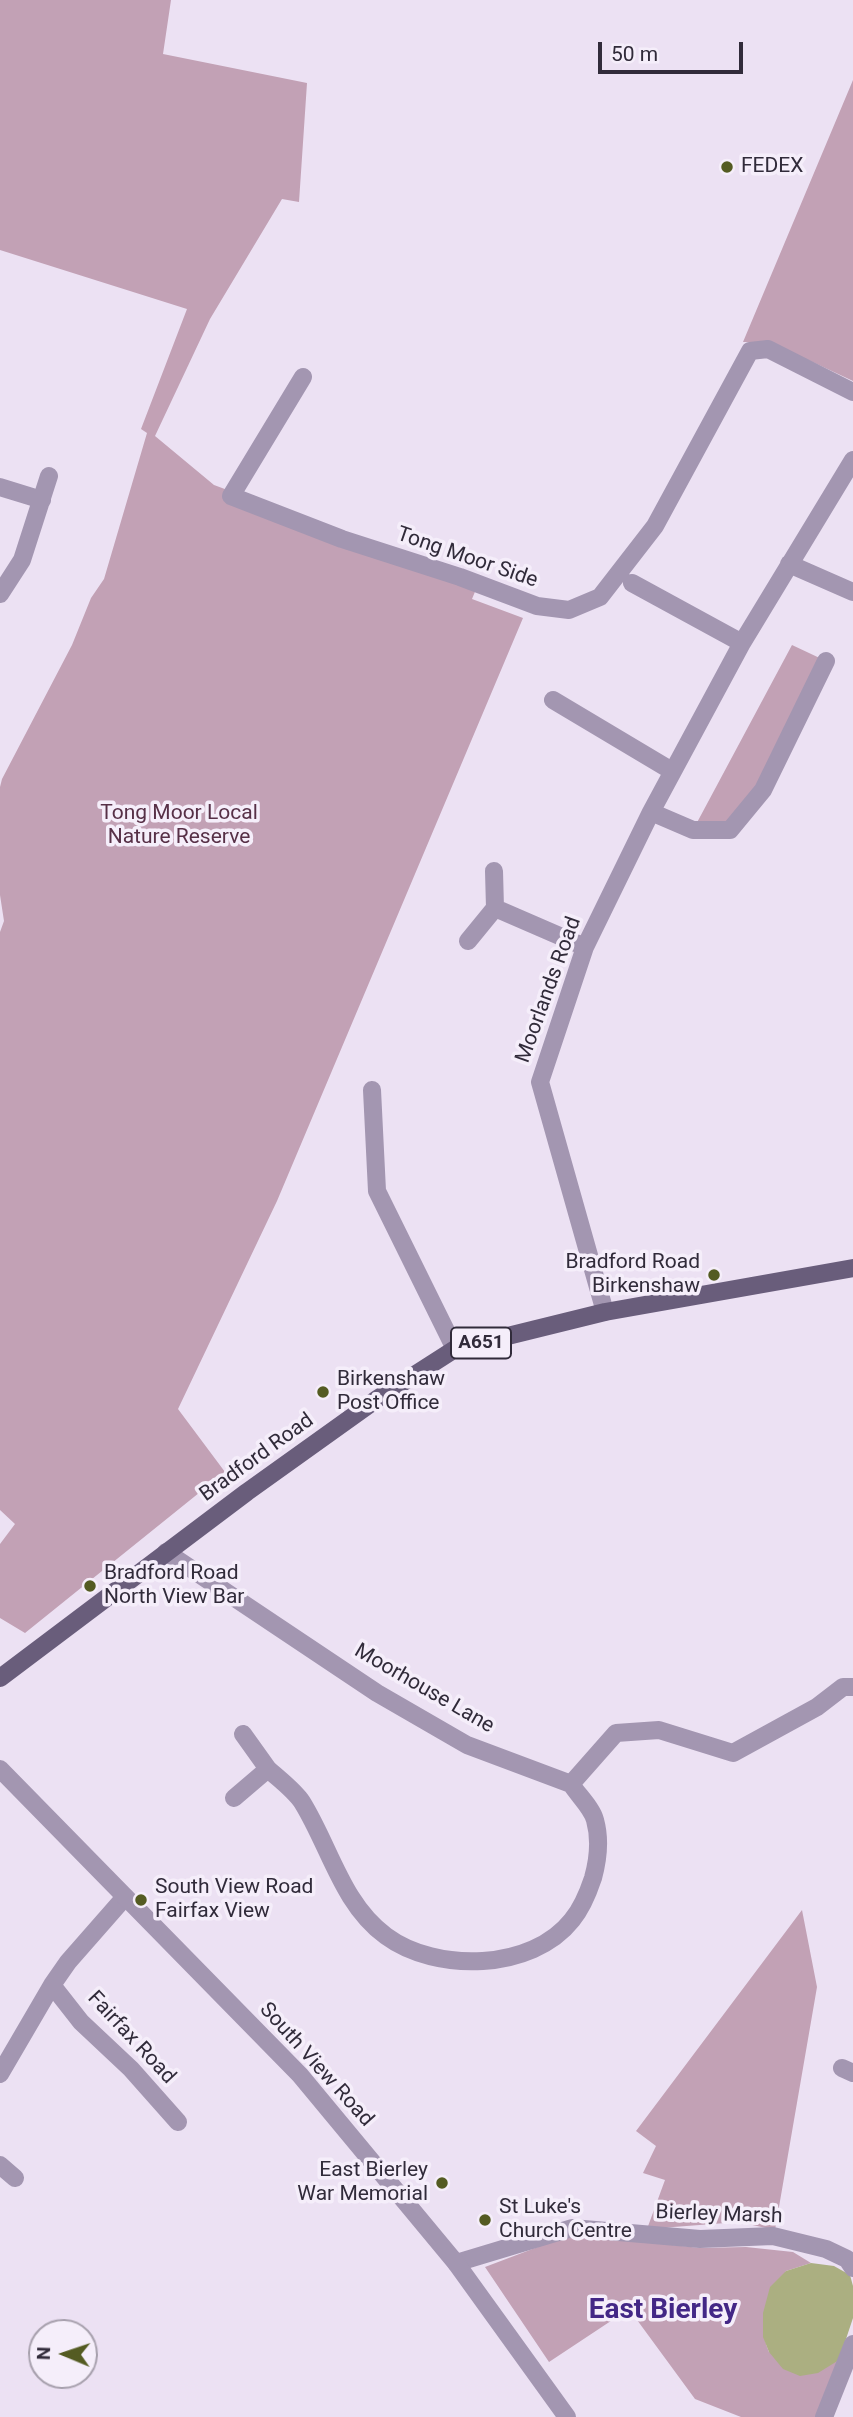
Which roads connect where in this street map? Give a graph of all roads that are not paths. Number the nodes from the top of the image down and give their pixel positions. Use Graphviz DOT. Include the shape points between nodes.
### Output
graph roads {
  1 [pos="303,377"];
  2 [pos="853,392"];
  3 [pos="853,460"];
  4 [pos="49,477"];
  5 [pos="0,487"];
  6 [pos="42,500"];
  7 [pos="789,564"];
  8 [pos="632,583"];
  9 [pos="853,592"];
  10 [pos="0,594"];
  11 [pos="742,643"];
  12 [pos="826,661"];
  13 [pos="552,700"];
  14 [pos="672,771"];
  15 [pos="651,812"];
  16 [pos="494,871"];
  17 [pos="495,908"];
  18 [pos="468,941"];
  19 [pos="585,947"];
  20 [pos="372,1090"];
  21 [pos="853,1268"];
  22 [pos="606,1312"];
  23 [pos="455,1349"];
  24 [pos="166,1552"];
  25 [pos="0,1678"];
  26 [pos="853,1687"];
  27 [pos="243,1734"];
  28 [pos="0,1769"];
  29 [pos="268,1769"];
  30 [pos="571,1784"];
  31 [pos="234,1798"];
  32 [pos="125,1897"];
  33 [pos="52,1985"];
  34 [pos="0,2074"];
  35 [pos="178,2122"];
  36 [pos="0,2165"];
  37 [pos="15,2178"];
  38 [pos="456,2263"];
  39 [pos="853,2268"];
  40 [pos="853,2344"];
  41 [pos="567,2417"];
  42 [pos="824,2417"];
  1 -- 2 [label="street, Tong Moor Side" via="231,496 537,606 569,610 600,597 655,526 750,351 768,349"];
  3 -- 7 [label="street, Moorlands Road"];
  4 -- 6 [label="street"];
  5 -- 6 [label="street"];
  6 -- 10 [label="street" via="22,560"];
  7 -- 9 [label="street"];
  7 -- 11 [label="street, Moorlands Road"];
  8 -- 11 [label="street"];
  11 -- 14 [label="street, Moorlands Road"];
  12 -- 15 [label="street" via="763,790 730,830 693,830"];
  13 -- 14 [label="street"];
  14 -- 15 [label="street, Moorlands Road"];
  15 -- 19 [label="street, Moorlands Road"];
  16 -- 17 [label="street"];
  17 -- 18 [label="street"];
  17 -- 19 [label="street"];
  19 -- 22 [label="street, Moorlands Road" via="540,1082"];
  20 -- 23 [label="street" via="377,1191"];
  21 -- 22 [label="main road, Bradford Road / A651"];
  22 -- 23 [label="main road, Bradford Road / A651"];
  23 -- 24 [label="main road, Bradford Road / A651" via="377,1399"];
  24 -- 25 [label="main road, Bradford Road / A651"];
  24 -- 30 [label="street, Moorhouse Lane" via="377,1693 467,1745"];
  26 -- 30 [label="street" via="843,1687 817,1707 733,1753 659,1730 616,1733"];
  27 -- 29 [label="street"];
  28 -- 32 [label="street, South View Road"];
  29 -- 30 [label="street" via="301,1800 360,1913 387,1937 422,1954 458,1962 505,1959 543,1945 572,1921 588,1894 598,1860 595,1818"];
  29 -- 31 [label="street"];
  32 -- 33 [label="street"];
  32 -- 38 [label="street, South View Road" via="300,2075"];
  33 -- 34 [label="street"];
  33 -- 35 [label="street, Fairfax Road" via="81,2022"];
  36 -- 37 [label="street"];
  38 -- 39 [label="street, Bierley Marsh" via="572,2228 700,2239 773,2236 826,2249 847,2259"];
  38 -- 41 [label="street, South View Road"];
  40 -- 42 [label="street"];
}
